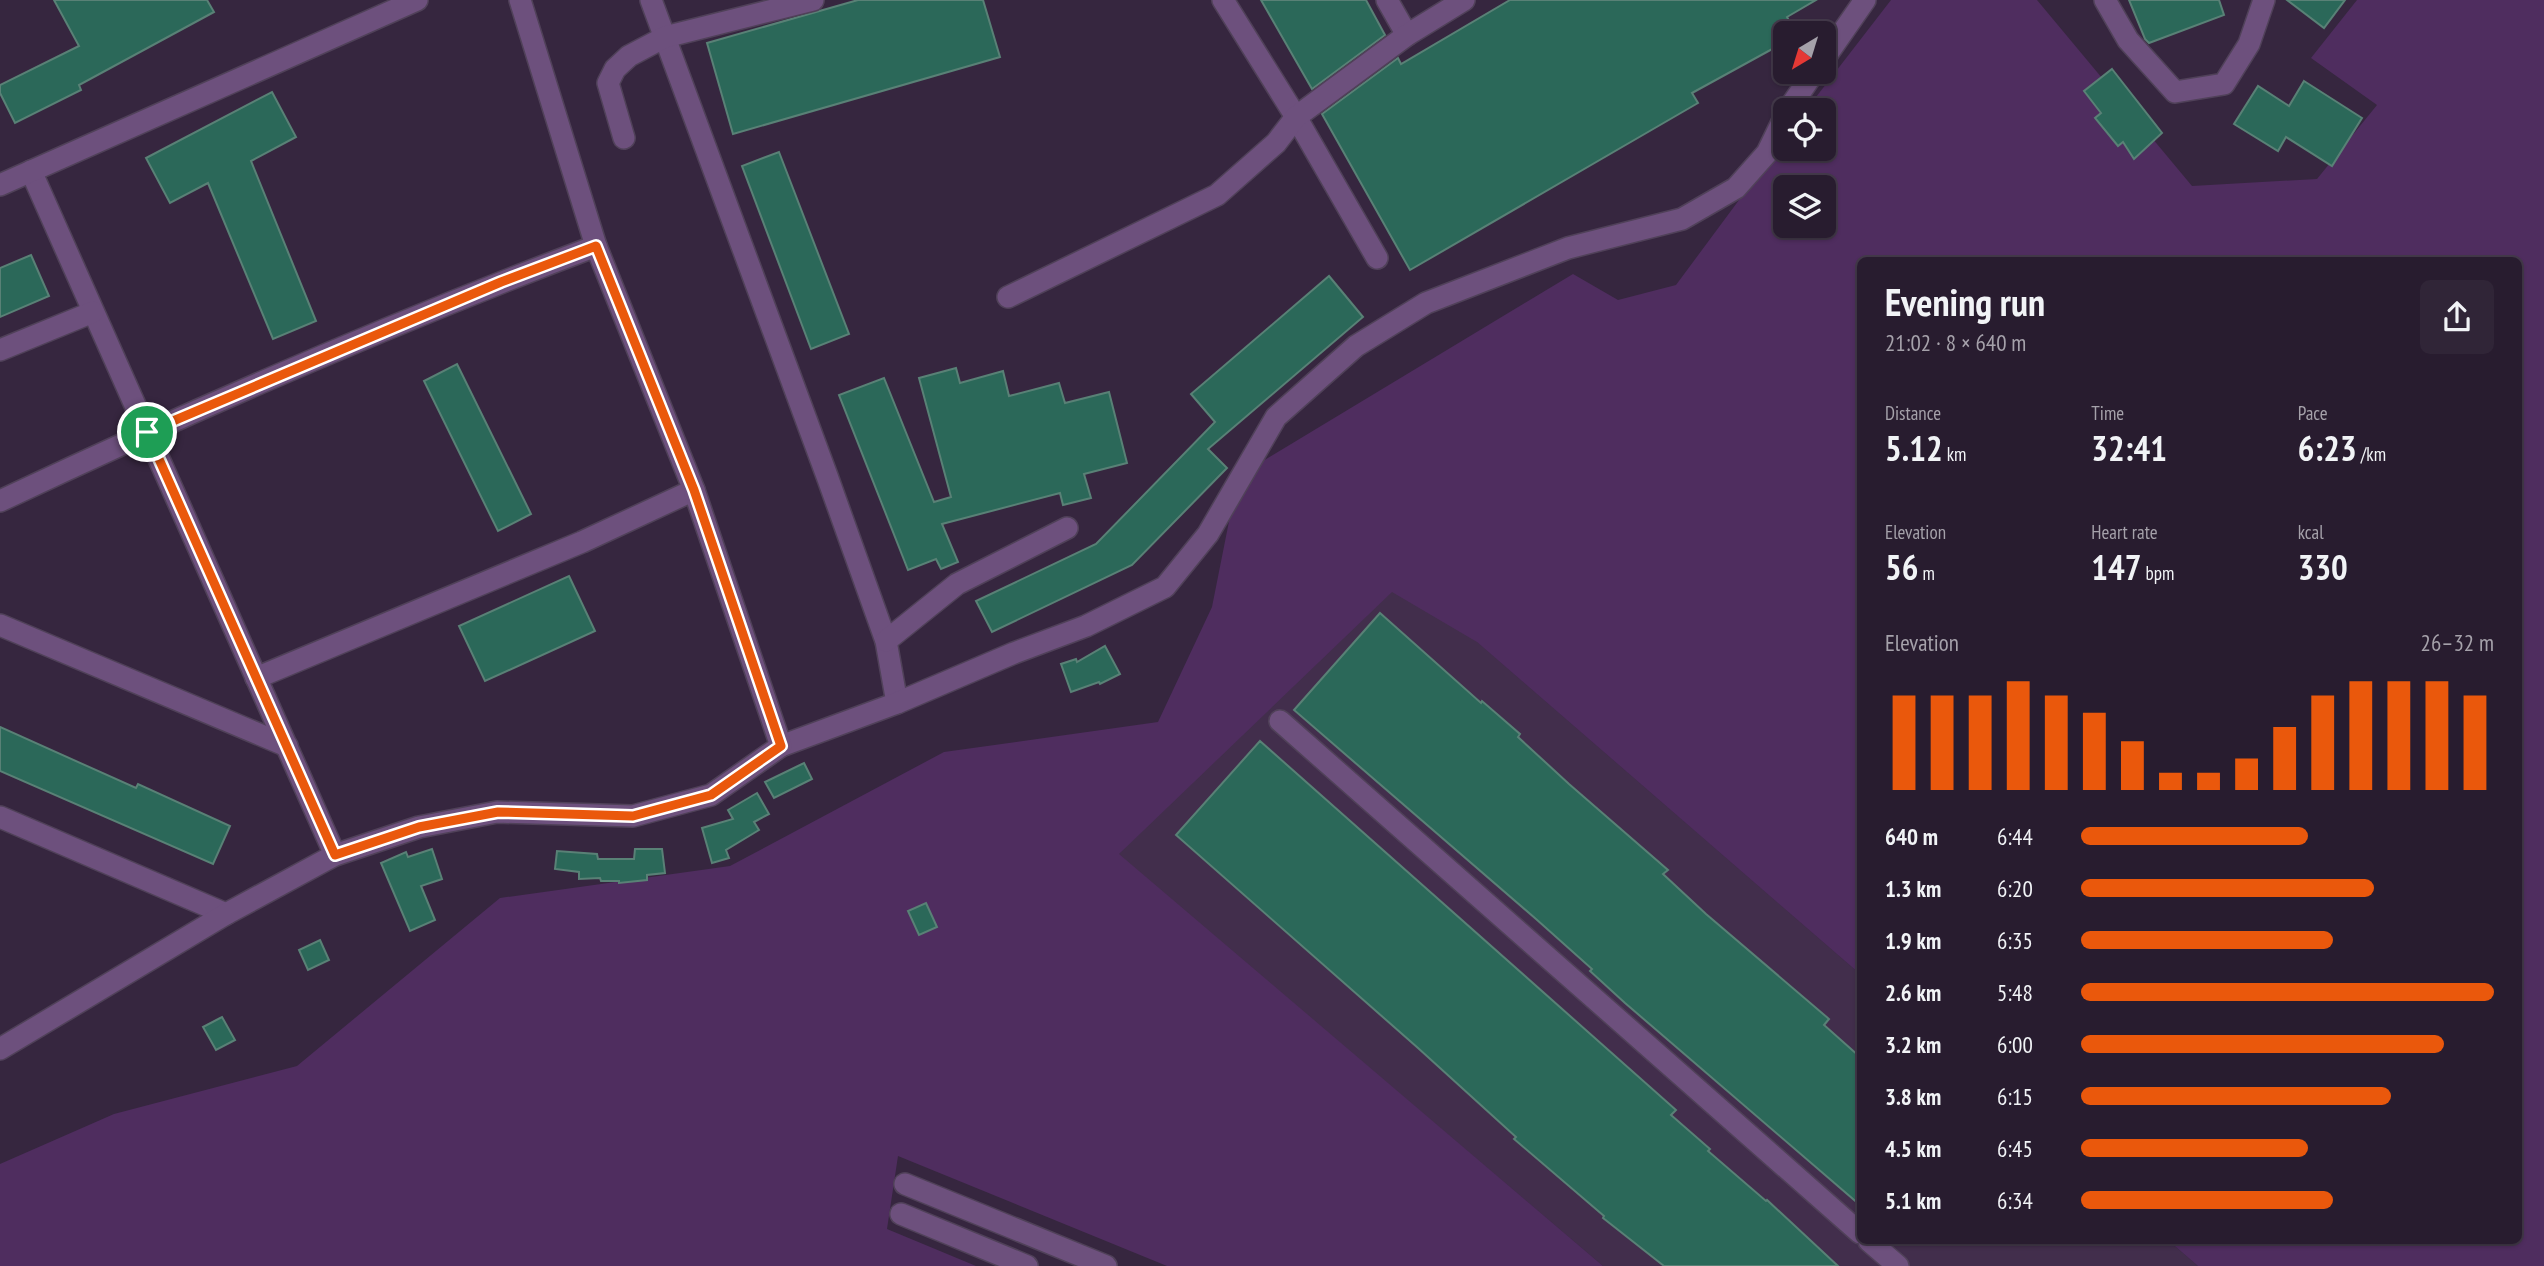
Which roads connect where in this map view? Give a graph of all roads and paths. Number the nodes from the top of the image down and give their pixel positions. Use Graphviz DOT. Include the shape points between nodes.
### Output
graph roads {
  1 [pos="417,0"];
  2 [pos="520,0"];
  3 [pos="651,0"];
  4 [pos="813,0"];
  5 [pos="1223,0"];
  6 [pos="1387,0"];
  7 [pos="1464,0"];
  8 [pos="1865,0"];
  9 [pos="2105,0"];
  10 [pos="2264,0"];
  11 [pos="1407,35"];
  12 [pos="665,37"];
  13 [pos="1836,42"];
  14 [pos="1296,117"];
  15 [pos="624,138"];
  16 [pos="1773,141"];
  17 [pos="31,171"];
  18 [pos="0,185"];
  19 [pos="596,246"];
  20 [pos="1377,258"];
  21 [pos="1008,297"];
  22 [pos="93,312"];
  23 [pos="0,350"];
  24 [pos="147,432"];
  25 [pos="694,490"];
  26 [pos="0,501"];
  27 [pos="1067,528"];
  28 [pos="0,625"];
  29 [pos="886,641"];
  30 [pos="256,678"];
  31 [pos="897,703"];
  32 [pos="1280,722"];
  33 [pos="286,746"];
  34 [pos="781,746"];
  35 [pos="0,817"];
  36 [pos="335,855"];
  37 [pos="226,914"];
  38 [pos="0,1049"];
  39 [pos="905,1184"];
  40 [pos="901,1214"];
  41 [pos="1857,1230"];
  42 [pos="1872,1244"];
  43 [pos="1027,1266"];
  44 [pos="1106,1266"];
  45 [pos="1898,1266"];
  1 -- 17 [label="street"];
  2 -- 19 [label="street"];
  3 -- 12 [label="street"];
  4 -- 12 [label="street"];
  5 -- 14 [label="street"];
  6 -- 11 [label="street"];
  7 -- 11 [label="street"];
  8 -- 13 [label="street"];
  9 -- 10 [label="street" via="2128,40 2175,92 2224,84 2249,44"];
  11 -- 14 [label="street"];
  12 -- 15 [label="street" via="629,56 608,83"];
  12 -- 29 [label="street"];
  14 -- 20 [label="street"];
  14 -- 21 [label="street" via="1276,143 1217,195"];
  16 -- 31 [label="street" via="1736,188 1682,219 1568,248 1426,303 1356,346 1276,418 1208,534 1165,587 1086,626"];
  17 -- 18 [label="street"];
  17 -- 22 [label="street"];
  19 -- 24 [label="street"];
  19 -- 25 [label="street"];
  22 -- 23 [label="street"];
  22 -- 24 [label="street"];
  24 -- 26 [label="street"];
  24 -- 30 [label="street"];
  25 -- 30 [label="street" via="582,542"];
  25 -- 34 [label="street"];
  27 -- 29 [label="street" via="957,584"];
  28 -- 33 [label="street"];
  29 -- 31 [label="street"];
  30 -- 33 [label="street"];
  31 -- 34 [label="street"];
  32 -- 41 [label="street"];
  33 -- 36 [label="street"];
  34 -- 36 [label="street" via="711,795 633,816 498,812 419,827"];
  35 -- 37 [label="street"];
  36 -- 37 [label="street"];
  37 -- 38 [label="street"];
  39 -- 44 [label="street"];
  40 -- 43 [label="street"];
  42 -- 45 [label="street"];
}
